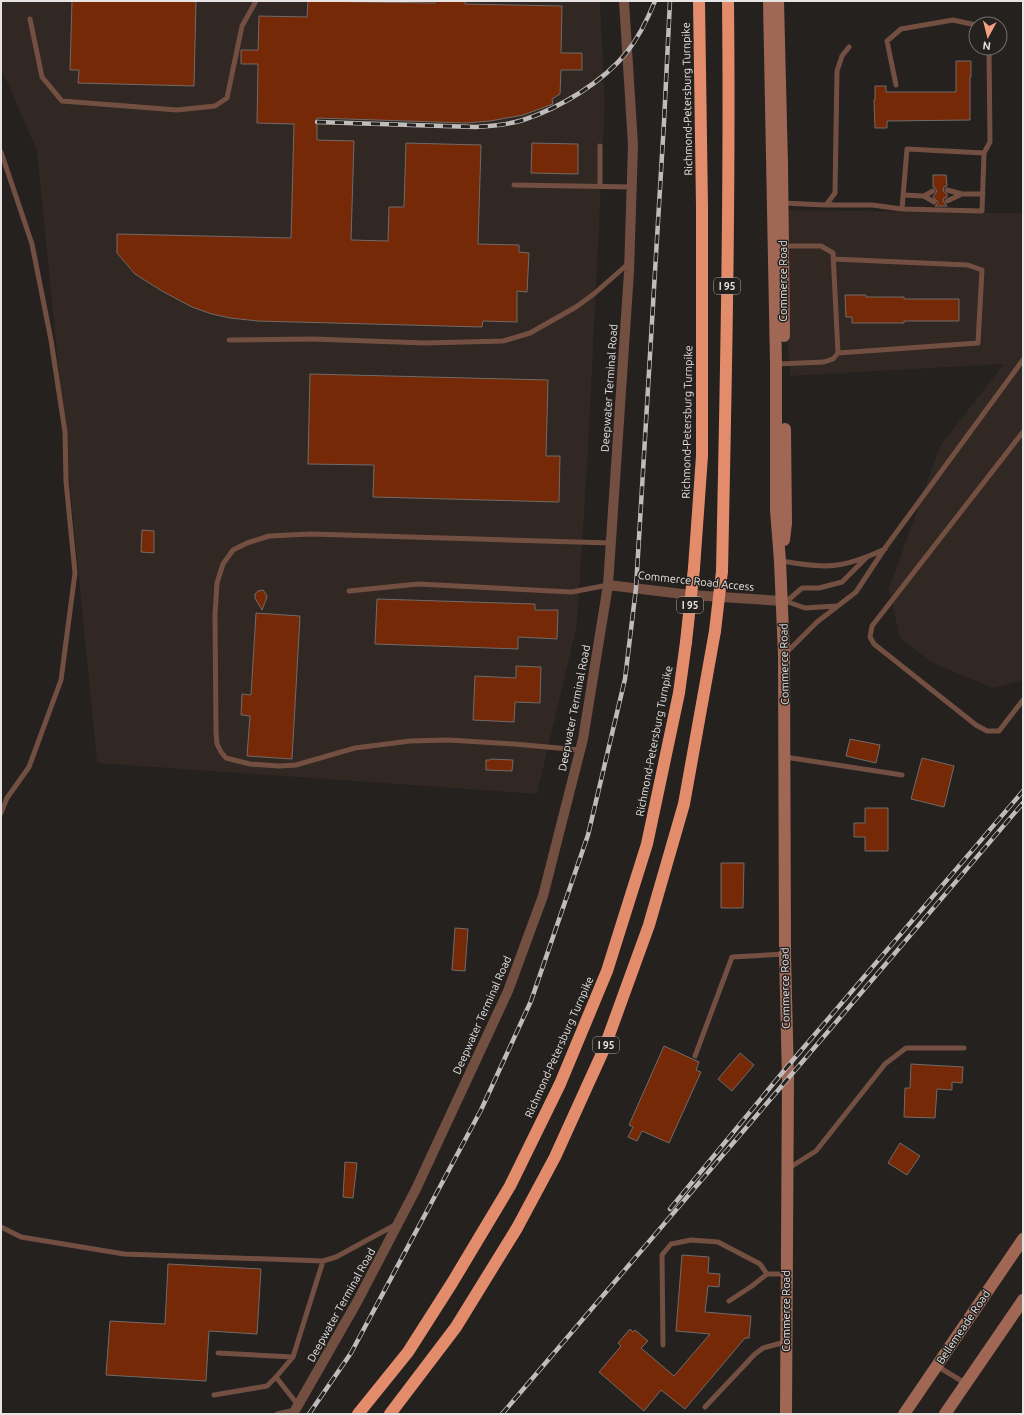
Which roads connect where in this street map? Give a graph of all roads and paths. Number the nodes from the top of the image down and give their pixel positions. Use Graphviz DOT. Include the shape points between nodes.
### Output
graph roads {
  1 [pos="256,1"];
  2 [pos="624,1"];
  3 [pos="699,1"];
  4 [pos="728,1"];
  5 [pos="769,1"];
  6 [pos="778,1"];
  7 [pos="30,19"];
  8 [pos="968,23"];
  9 [pos="849,47"];
  10 [pos="989,56"];
  11 [pos="896,85"];
  12 [pos="600,146"];
  13 [pos="1,152"];
  14 [pos="984,153"];
  15 [pos="514,185"];
  16 [pos="600,186"];
  17 [pos="632,187"];
  18 [pos="947,190"];
  19 [pos="933,191"];
  20 [pos="962,194"];
  21 [pos="983,194"];
  22 [pos="903,195"];
  23 [pos="924,196"];
  24 [pos="947,201"];
  25 [pos="934,202"];
  26 [pos="778,203"];
  27 [pos="826,205"];
  28 [pos="902,209"];
  29 [pos="778,246"];
  30 [pos="833,259"];
  31 [pos="629,262"];
  32 [pos="230,340"];
  33 [pos="838,353"];
  34 [pos="1023,360"];
  35 [pos="780,364"];
  36 [pos="1023,432"];
  37 [pos="611,543"];
  38 [pos="886,548"];
  39 [pos="868,557"];
  40 [pos="780,561"];
  41 [pos="608,585"];
  42 [pos="349,592"];
  43 [pos="784,601"];
  44 [pos="837,606"];
  45 [pos="784,655"];
  46 [pos="1023,700"];
  47 [pos="580,750"];
  48 [pos="785,758"];
  49 [pos="902,775"];
  50 [pos="1,813"];
  51 [pos="785,954"];
  52 [pos="964,1048"];
  53 [pos="695,1056"];
  54 [pos="787,1170"];
  55 [pos="398,1224"];
  56 [pos="1,1226"];
  57 [pos="1023,1239"];
  58 [pos="323,1261"];
  59 [pos="767,1274"];
  60 [pos="786,1274"];
  61 [pos="1023,1300"];
  62 [pos="729,1301"];
  63 [pos="786,1342"];
  64 [pos="663,1345"];
  65 [pos="218,1353"];
  66 [pos="293,1357"];
  67 [pos="937,1366"];
  68 [pos="276,1378"];
  69 [pos="966,1383"];
  70 [pos="214,1394"];
  71 [pos="706,1407"];
  72 [pos="296,1410"];
  73 [pos="277,1414"];
  74 [pos="358,1414"];
  75 [pos="390,1414"];
  76 [pos="786,1414"];
  77 [pos="904,1414"];
  78 [pos="945,1414"];
  1 -- 7 [label="lane" via="242,26 227,98 215,106 178,110 62,101 42,77"];
  2 -- 17 [label="street, Deepwater Terminal Road" via="633,145"];
  3 -- 74 [label="highway, Richmond-Petersburg Turnpike / I 95, bridge" via="702,456 694,568 679,693 647,844 607,972 560,1084 510,1186 408,1352"];
  4 -- 75 [label="highway, I 95, bridge" via="722,571 716,631 684,804 649,925 604,1049 555,1157 517,1228 456,1327"];
  5 -- 26 [label="main road, Commerce Road"];
  6 -- 26 [label="main road, Commerce Road"];
  8 -- 11 [label="lane" via="952,20 901,29 887,41"];
  9 -- 27 [label="lane" via="842,56 837,71 835,193"];
  10 -- 14 [label="lane" via="990,142"];
  12 -- 16 [label="lane"];
  13 -- 50 [label="lane" via="32,244 51,340 65,432 66,481 75,573 61,680 29,767 7,798"];
  14 -- 21 [label="lane"];
  14 -- 22 [label="lane" via="907,149"];
  15 -- 16 [label="lane"];
  16 -- 17 [label="lane"];
  17 -- 31 [label="street, Deepwater Terminal Road"];
  18 -- 20 [label="lane"];
  19 -- 23 [label="lane"];
  20 -- 21 [label="lane"];
  20 -- 24 [label="lane"];
  21 -- 28 [label="lane" via="982,211"];
  22 -- 23 [label="lane"];
  22 -- 28 [label="lane"];
  23 -- 25 [label="lane"];
  26 -- 27 [label="lane"];
  26 -- 29 [label="main road, Commerce Road"];
  27 -- 28 [label="lane" via="872,205"];
  29 -- 30 [label="lane" via="821,246 833,253"];
  29 -- 35 [label="main road, Commerce Road"];
  30 -- 33 [label="lane"];
  30 -- 33 [label="lane" via="968,265 982,270 978,343"];
  31 -- 32 [label="lane" via="576,307 530,333 503,341 425,343 313,339"];
  31 -- 37 [label="street, Deepwater Terminal Road"];
  33 -- 35 [label="lane" via="833,359 824,362"];
  34 -- 38 [label="lane"];
  35 -- 40 [label="main road, Commerce Road" via="776,510"];
  36 -- 46 [label="lane" via="872,626 870,637 874,644 976,725 988,731 999,731"];
  37 -- 41 [label="street, Deepwater Terminal Road"];
  37 -- 47 [label="lane" via="311,534 269,536 233,550 223,564 217,583 216,732 217,744 226,758 250,764 296,765 355,748 410,741 448,740"];
  38 -- 39 [label="lane"];
  38 -- 44 [label="lane" via="856,592"];
  39 -- 40 [label="lane" via="837,565 818,566"];
  39 -- 43 [label="lane" via="842,582 819,588 802,588"];
  40 -- 43 [label="main road, Commerce Road"];
  41 -- 42 [label="lane" via="572,592 418,584"];
  41 -- 43 [label="street, Commerce Road Access" via="691,595"];
  41 -- 47 [label="street, Deepwater Terminal Road"];
  43 -- 44 [label="lane" via="805,608"];
  43 -- 45 [label="main road, Commerce Road"];
  44 -- 45 [label="lane"];
  45 -- 48 [label="main road, Commerce Road"];
  47 -- 55 [label="street, Deepwater Terminal Road" via="544,896 508,991"];
  48 -- 49 [label="lane"];
  48 -- 51 [label="main road, Commerce Road"];
  51 -- 53 [label="lane" via="732,957"];
  51 -- 54 [label="main road, Commerce Road"];
  52 -- 54 [label="lane" via="906,1048 884,1064 816,1152"];
  54 -- 60 [label="main road, Commerce Road"];
  55 -- 58 [label="lane" via="336,1257"];
  55 -- 72 [label="street, Deepwater Terminal Road"];
  56 -- 58 [label="lane" via="21,1237 124,1254"];
  57 -- 67 [label="main road, Bellemeade Road"];
  58 -- 66 [label="lane"];
  59 -- 60 [label="lane"];
  59 -- 62 [label="lane"];
  59 -- 64 [label="lane" via="760,1264 718,1242 692,1240 671,1244 662,1254"];
  60 -- 63 [label="main road, Commerce Road"];
  61 -- 69 [label="main road"];
  63 -- 71 [label="lane" via="763,1348 755,1354"];
  63 -- 76 [label="main road, Commerce Road"];
  65 -- 66 [label="lane"];
  66 -- 68 [label="lane"];
  67 -- 69 [label="lane"];
  67 -- 77 [label="main road, Bellemeade Road"];
  68 -- 70 [label="lane" via="267,1386"];
  68 -- 72 [label="lane"];
  69 -- 78 [label="main road"];
  72 -- 73 [label="lane"];
}
